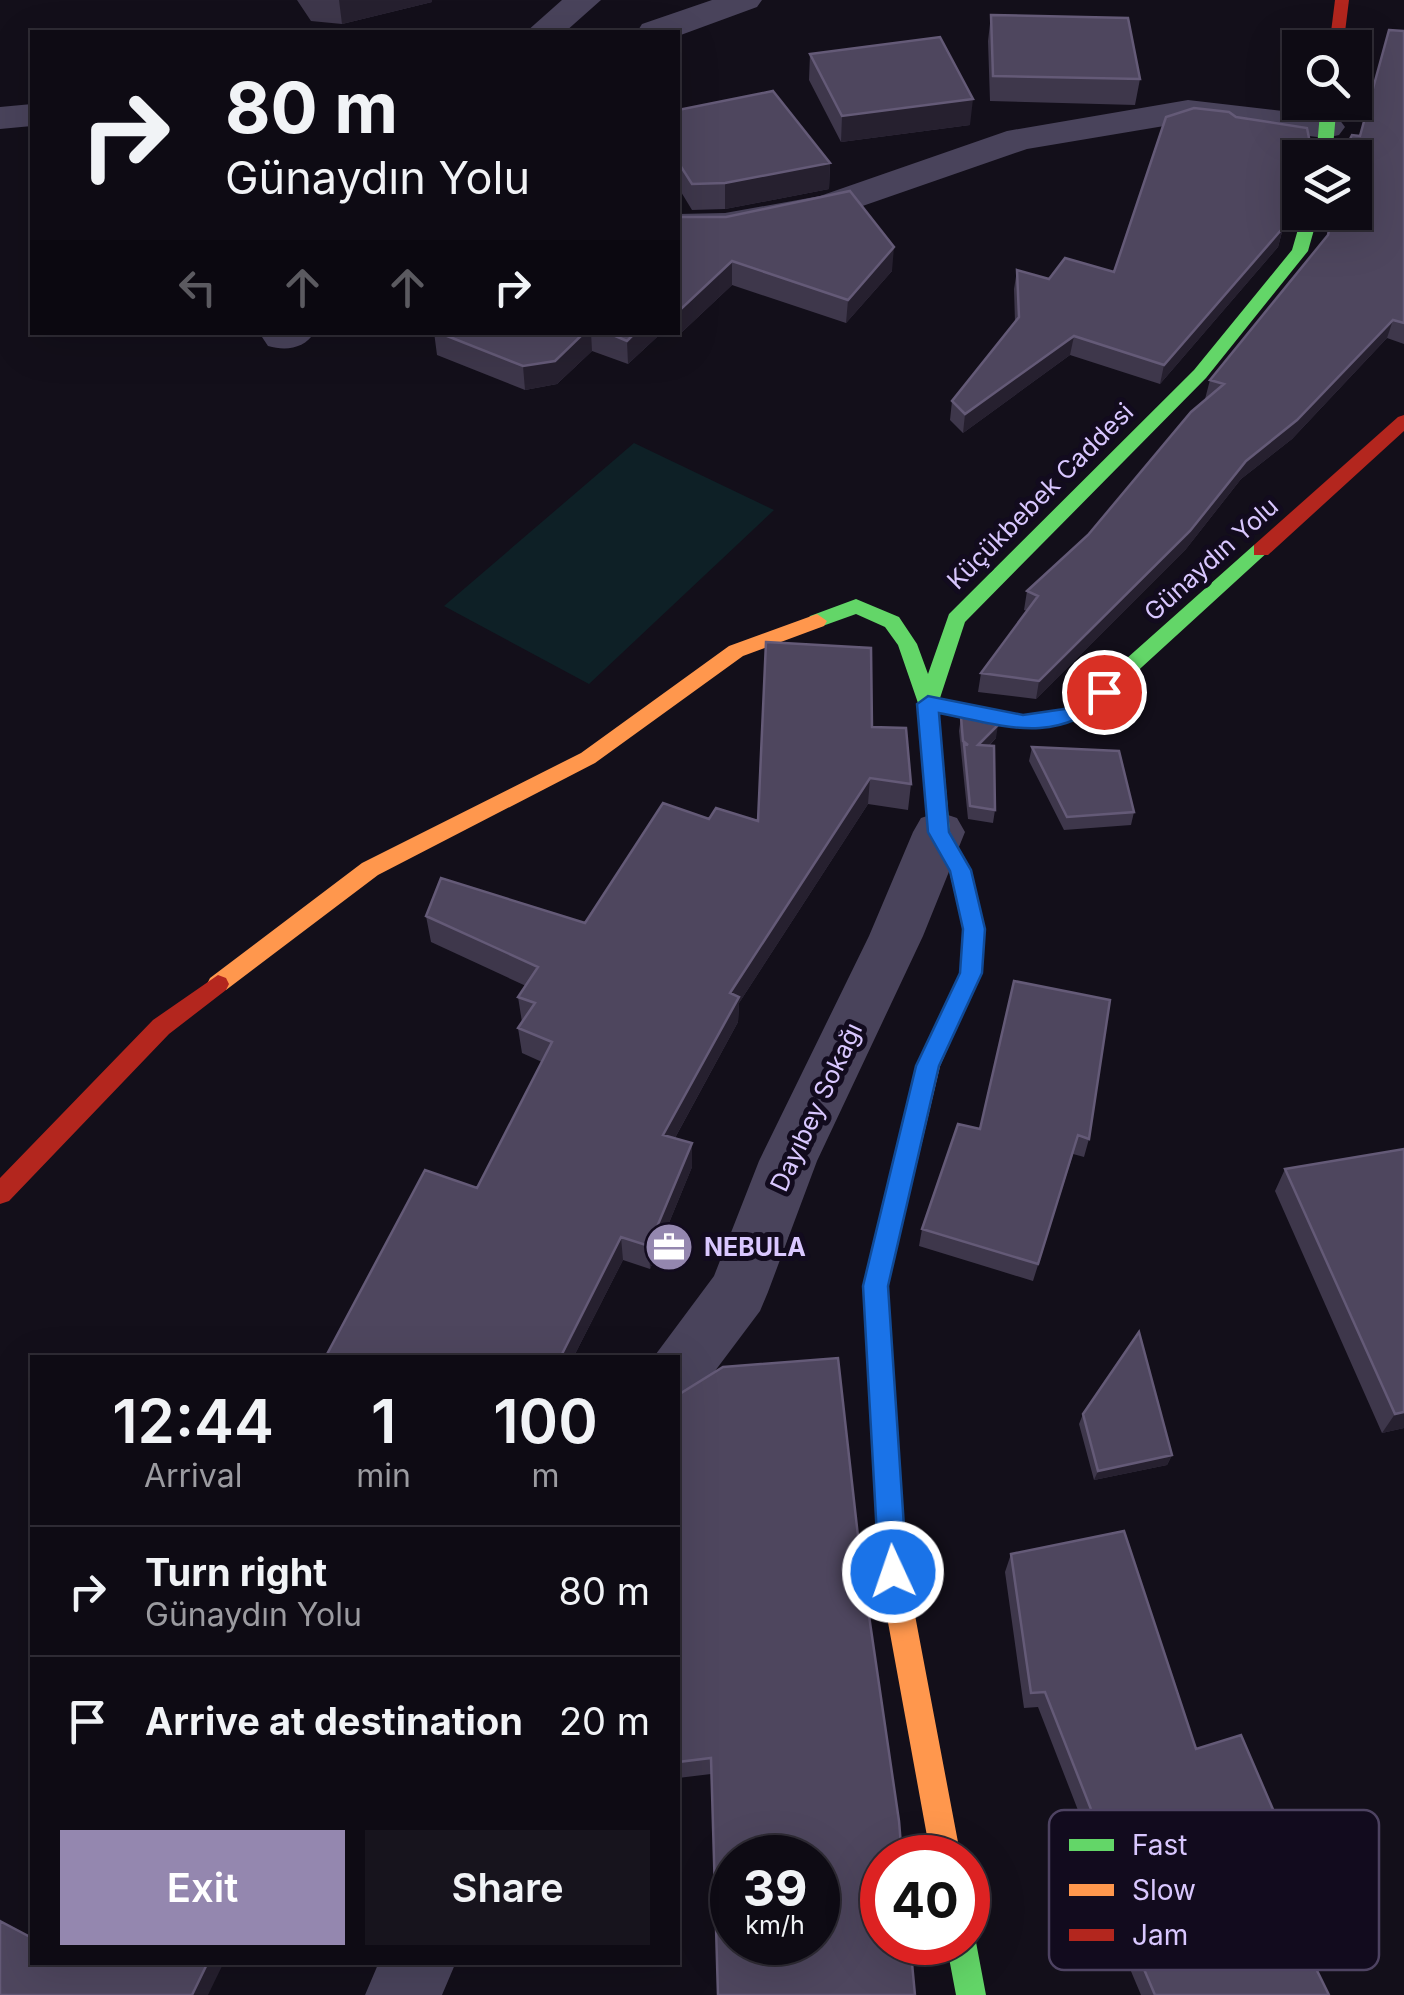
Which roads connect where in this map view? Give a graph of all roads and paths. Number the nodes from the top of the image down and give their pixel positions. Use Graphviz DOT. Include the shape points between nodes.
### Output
graph roads {
  1 [pos="584,0"];
  2 [pos="745,0"];
  3 [pos="1342,0"];
  4 [pos="546,30"];
  5 [pos="662,30"];
  6 [pos="1338,30"];
  7 [pos="30,116"];
  8 [pos="0,118"];
  9 [pos="1327,129"];
  10 [pos="680,226"];
  11 [pos="1306,230"];
  12 [pos="1404,421"];
  13 [pos="928,704"];
  14 [pos="939,832"];
  15 [pos="0,1194"];
  16 [pos="680,1368"];
  17 [pos="942,1835"];
  18 [pos="418,1965"];
  19 [pos="966,1965"];
  20 [pos="403,1995"];
  21 [pos="971,1995"];
  1 -- 4 [label="street"];
  2 -- 5 [label="street"];
  3 -- 6 [label="street"];
  7 -- 8 [label="street"];
  9 -- 10 [label="street" via="1188,111 1020,139 828,206 725,225"];
  11 -- 13 [label="street, Küçükbebek Caddesi" via="1300,251 1200,374 956,619"];
  12 -- 13 [label="street, Günaydın Yolu" via="1076,715 1023,722"];
  13 -- 14 [label="street, Küçükbebek Caddesi"];
  13 -- 15 [label="street" via="892,622 856,606 736,650 588,758 370,869 161,1027"];
  14 -- 16 [label="street, Dayıbey Sokağı" via="788,1161 738,1292"];
  14 -- 17 [label="street, Küçükbebek Caddesi" via="960,870 974,929 971,973 928,1066 876,1286 893,1572"];
  18 -- 20 [label="street"];
  19 -- 21 [label="street"];
}
